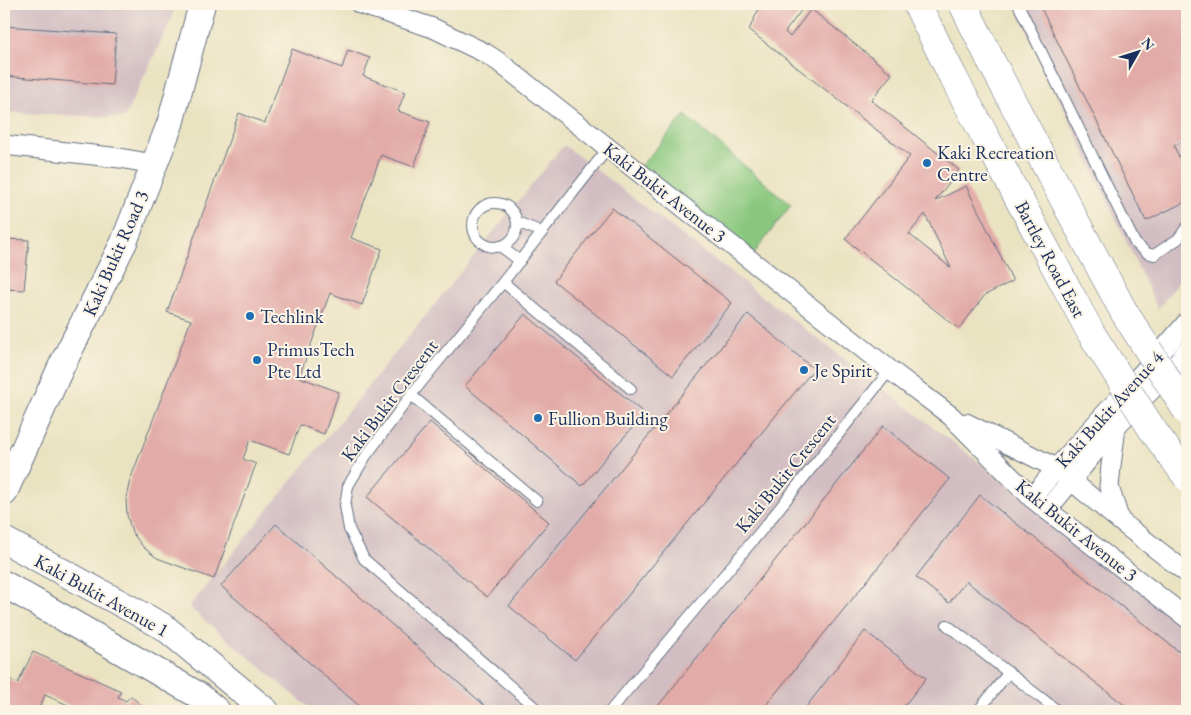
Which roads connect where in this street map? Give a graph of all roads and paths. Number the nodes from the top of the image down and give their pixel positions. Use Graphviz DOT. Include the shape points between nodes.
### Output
graph roads {
  1 [pos="202,4"];
  2 [pos="360,4"];
  3 [pos="917,4"];
  4 [pos="963,4"];
  5 [pos="1018,4"];
  6 [pos="4,145"];
  7 [pos="609,147"];
  8 [pos="153,164"];
  9 [pos="517,222"];
  10 [pos="1187,228"];
  11 [pos="542,232"];
  12 [pos="500,246"];
  13 [pos="520,260"];
  14 [pos="503,282"];
  15 [pos="1187,322"];
  16 [pos="1187,351"];
  17 [pos="890,370"];
  18 [pos="631,389"];
  19 [pos="411,395"];
  20 [pos="1187,412"];
  21 [pos="951,416"];
  22 [pos="1116,426"];
  23 [pos="1056,468"];
  24 [pos="1187,477"];
  25 [pos="1071,481"];
  26 [pos="4,493"];
  27 [pos="537,501"];
  28 [pos="1039,504"];
  29 [pos="1120,521"];
  30 [pos="4,540"];
  31 [pos="1187,573"];
  32 [pos="4,584"];
  33 [pos="1187,618"];
  34 [pos="948,625"];
  35 [pos="1009,672"];
  36 [pos="217,711"];
  37 [pos="266,711"];
  38 [pos="539,711"];
  39 [pos="610,711"];
  40 [pos="978,711"];
  41 [pos="1058,711"];
  1 -- 8 [label="main road, Kaki Bukit Road 3" via="170,124"];
  2 -- 7 [label="street, Kaki Bukit Avenue 3" via="433,28 485,53"];
  3 -- 24 [label="highway, Bartley Road East, bridge" via="1091,333"];
  4 -- 20 [label="highway, Bartley Road East, bridge" via="1124,312"];
  5 -- 10 [label="lane" via="1136,243 1147,254 1154,255 1178,239"];
  6 -- 8 [label="street"];
  7 -- 11 [label="lane"];
  7 -- 17 [label="street, Kaki Bukit Avenue 3"];
  8 -- 26 [label="main road, Kaki Bukit Road 3" via="124,242 61,367"];
  9 -- 11 [label="lane"];
  9 -- 12 [label="lane" via="516,233 510,242"];
  9 -- 12 [label="lane" via="513,211 503,204 492,203 481,208 474,217 473,229 479,240 488,246"];
  11 -- 13 [label="lane"];
  12 -- 13 [label="lane"];
  13 -- 14 [label="lane, Kaki Bukit Crescent"];
  14 -- 18 [label="lane"];
  14 -- 19 [label="lane, Kaki Bukit Crescent"];
  15 -- 23 [label="street, Kaki Bukit Avenue 4"];
  16 -- 22 [label="street, Kaki Bukit Avenue 4"];
  17 -- 21 [label="street, Kaki Bukit Avenue 3"];
  17 -- 39 [label="lane, Kaki Bukit Crescent" via="766,525"];
  19 -- 27 [label="lane"];
  19 -- 38 [label="lane, Kaki Bukit Crescent" via="348,486 345,506 349,529 364,559"];
  21 -- 23 [label="street, Kaki Bukit Avenue 3"];
  21 -- 28 [label="street, Kaki Bukit Avenue 3"];
  22 -- 25 [label="street, Kaki Bukit Avenue 4"];
  22 -- 29 [label="street" via="1110,487"];
  23 -- 25 [label="street, Kaki Bukit Avenue 3"];
  23 -- 28 [label="street, Kaki Bukit Avenue 4"];
  25 -- 28 [label="street, Kaki Bukit Avenue 4"];
  25 -- 29 [label="street, Kaki Bukit Avenue 3"];
  28 -- 33 [label="street, Kaki Bukit Avenue 3"];
  29 -- 31 [label="street, Kaki Bukit Avenue 3"];
  30 -- 37 [label="main road, Kaki Bukit Avenue 1" via="164,627"];
  32 -- 36 [label="main road, Kaki Bukit Avenue 1" via="198,695"];
  34 -- 35 [label="lane"];
  35 -- 40 [label="lane"];
  35 -- 41 [label="lane"];
}
